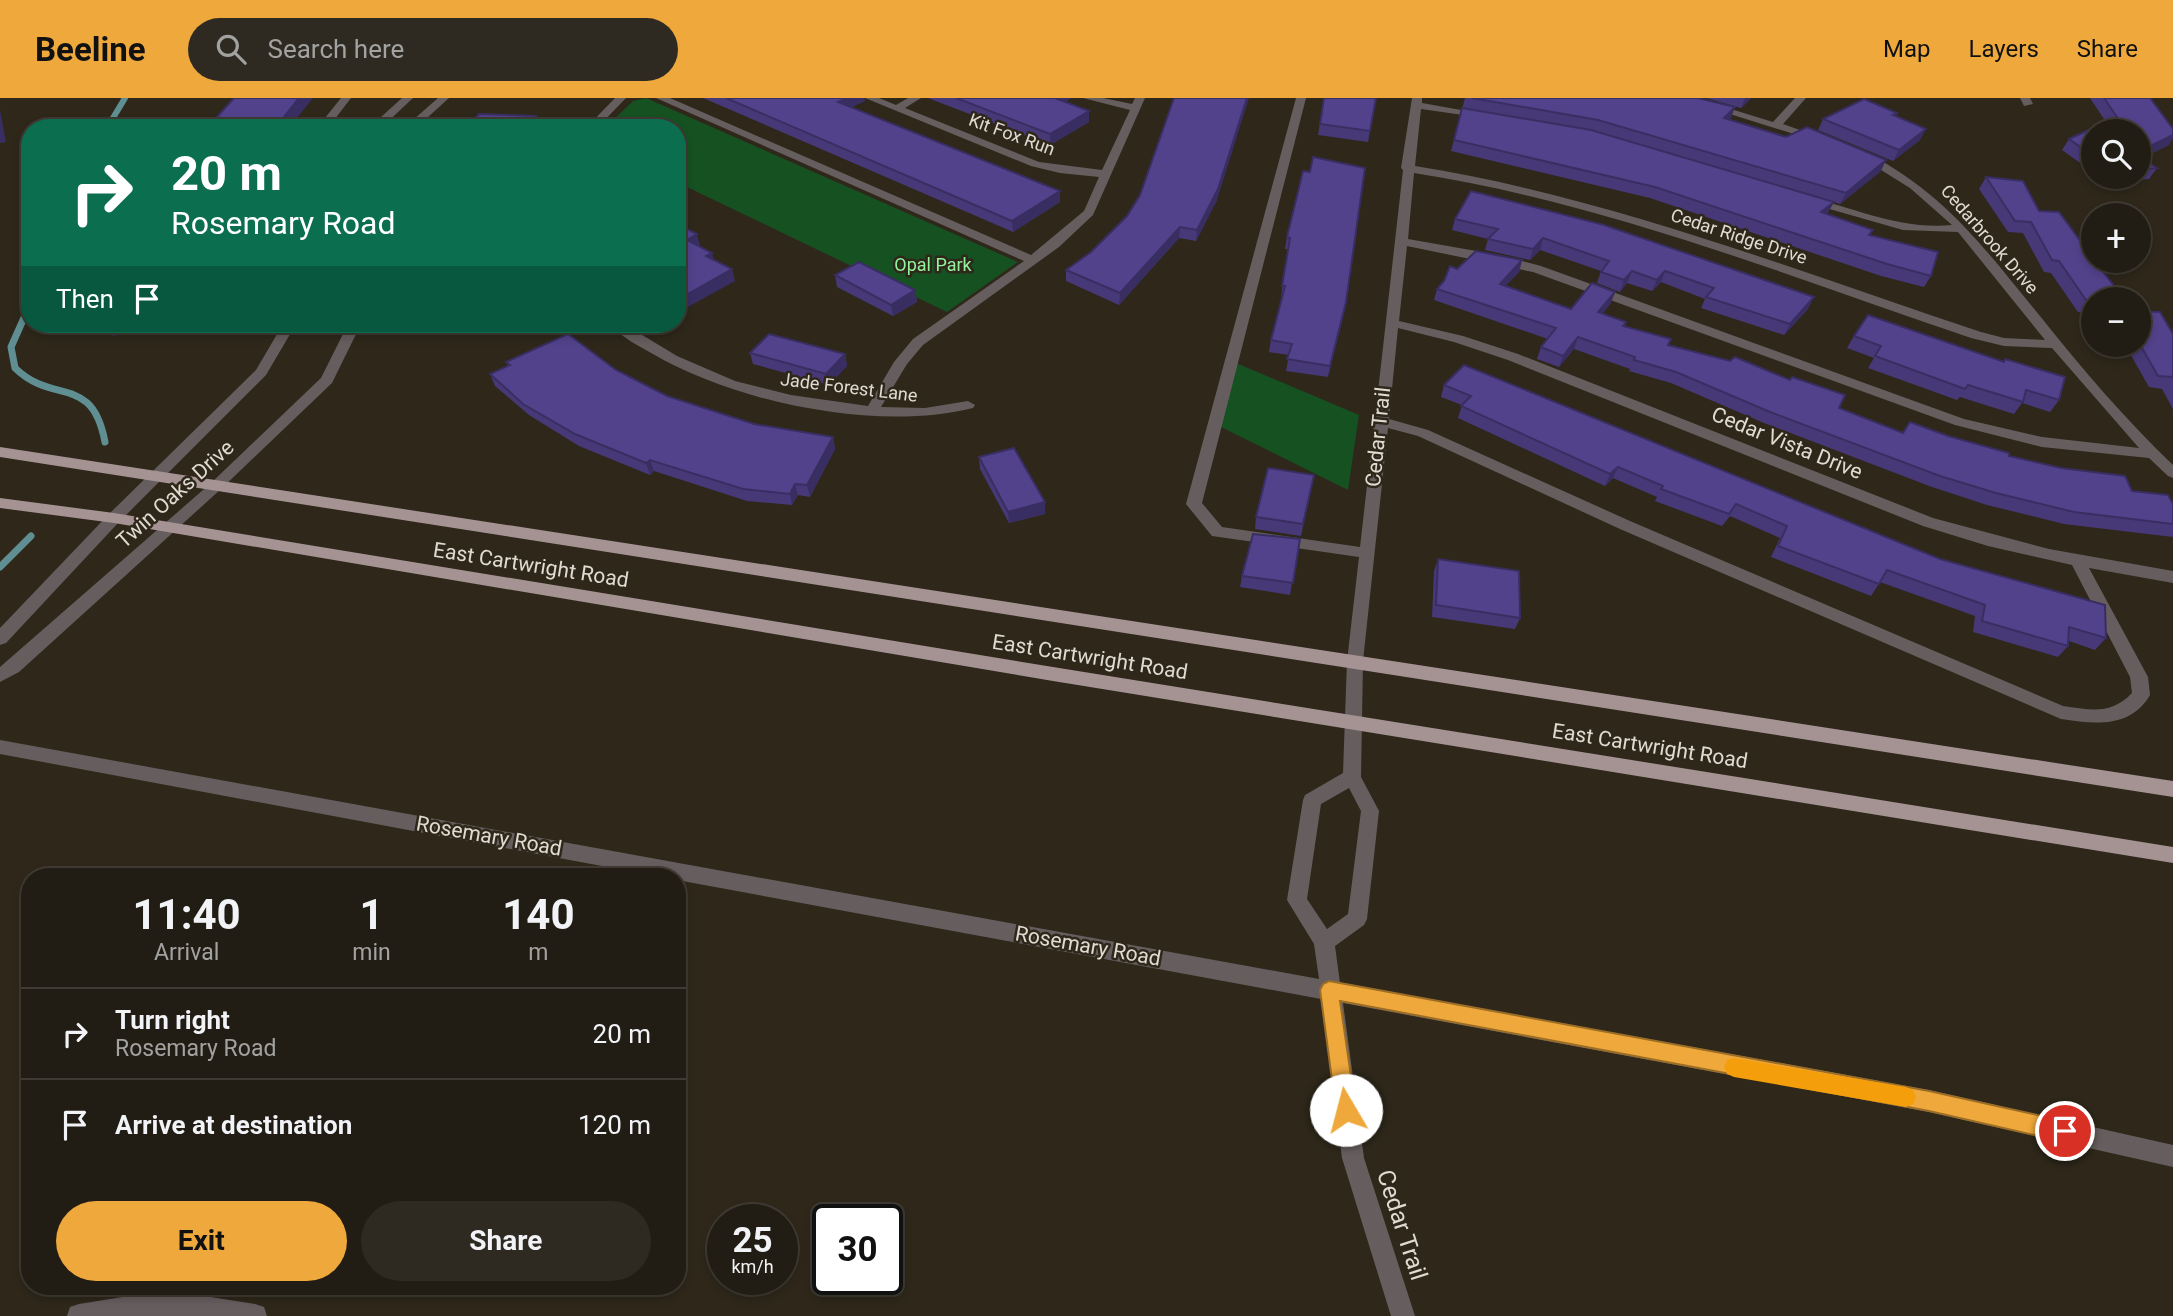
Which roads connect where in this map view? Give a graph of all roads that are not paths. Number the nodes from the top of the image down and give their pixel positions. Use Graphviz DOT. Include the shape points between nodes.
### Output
graph roads {
  1 [pos="346,98"];
  2 [pos="408,98"];
  3 [pos="444,98"];
  4 [pos="621,98"];
  5 [pos="662,98"];
  6 [pos="870,98"];
  7 [pos="916,98"];
  8 [pos="1088,98"];
  9 [pos="1301,98"];
  10 [pos="1685,98"];
  11 [pos="1801,98"];
  12 [pos="1416,101"];
  13 [pos="1138,103"];
  14 [pos="896,108"];
  15 [pos="1493,116"];
  16 [pos="329,119"];
  17 [pos="384,119"];
  18 [pos="420,119"];
  19 [pos="599,119"];
  20 [pos="1777,124"];
  21 [pos="1828,141"];
  22 [pos="1850,149"];
  23 [pos="1407,168"];
  24 [pos="1107,174"];
  25 [pos="1802,198"];
  26 [pos="1962,228"];
  27 [pos="1400,241"];
  28 [pos="1032,260"];
  29 [pos="1392,323"];
  30 [pos="284,333"];
  31 [pos="350,333"];
  32 [pos="630,333"];
  33 [pos="2056,344"];
  34 [pos="968,405"];
  35 [pos="872,411"];
  36 [pos="1380,421"];
  37 [pos="0,452"];
  38 [pos="2153,454"];
  39 [pos="2173,472"];
  40 [pos="155,477"];
  41 [pos="216,486"];
  42 [pos="0,503"];
  43 [pos="114,518"];
  44 [pos="169,529"];
  45 [pos="1366,553"];
  46 [pos="2078,562"];
  47 [pos="2173,577"];
  48 [pos="0,639"];
  49 [pos="1355,661"];
  50 [pos="0,675"];
  51 [pos="1355,721"];
  52 [pos="0,747"];
  53 [pos="1352,777"];
  54 [pos="2173,789"];
  55 [pos="2173,855"];
  56 [pos="662,868"];
  57 [pos="686,872"];
  58 [pos="1324,942"];
  59 [pos="1329,990"];
  60 [pos="2173,1156"];
  61 [pos="92,1315"];
  62 [pos="255,1316"];
  63 [pos="1403,1316"];
  1 -- 16 [label="street"];
  2 -- 17 [label="street"];
  3 -- 18 [label="street"];
  4 -- 19 [label="street"];
  5 -- 28 [label="street"];
  6 -- 14 [label="street, Kit Fox Run"];
  7 -- 14 [label="street"];
  8 -- 13 [label="street"];
  9 -- 45 [label="street" via="1194,504 1217,532"];
  10 -- 20 [label="street"];
  11 -- 20 [label="street"];
  12 -- 15 [label="street"];
  12 -- 23 [label="street, Cedar Trail"];
  13 -- 24 [label="street"];
  14 -- 24 [label="street, Kit Fox Run" via="1035,164"];
  20 -- 21 [label="street"];
  22 -- 26 [label="street, Cedarbrook Drive" via="1905,176"];
  23 -- 27 [label="street, Cedar Trail"];
  23 -- 33 [label="street, Cedar Ridge Drive" via="1488,181 1586,205 1976,335 2004,342"];
  24 -- 28 [label="street" via="1089,213"];
  25 -- 26 [label="street" via="1894,226"];
  26 -- 33 [label="street, Cedarbrook Drive"];
  27 -- 29 [label="street, Cedar Trail"];
  27 -- 38 [label="street" via="1537,269 1972,425 2042,442"];
  28 -- 35 [label="street" via="918,342"];
  29 -- 36 [label="street, Cedar Trail"];
  29 -- 46 [label="street, Cedar Vista Drive" via="1513,357 1928,522 1990,543"];
  30 -- 40 [label="street, Twin Oaks Drive" via="261,372"];
  31 -- 41 [label="street, Twin Oaks Drive" via="327,380"];
  32 -- 35 [label="street, Jade Forest Lane" via="666,357 763,396"];
  33 -- 38 [label="street, Cedarbrook Drive" via="2112,413"];
  34 -- 35 [label="street, Jade Forest Lane" via="927,415"];
  36 -- 45 [label="street, Cedar Trail"];
  36 -- 46 [label="street" via="1423,433 2060,712 2115,718 2141,695 2139,677"];
  37 -- 40 [label="main road, East Cartwright Road"];
  38 -- 39 [label="street, Cedarbrook Drive"];
  40 -- 41 [label="main road, East Cartwright Road"];
  40 -- 43 [label="street, Twin Oaks Drive"];
  41 -- 44 [label="street, Twin Oaks Drive"];
  41 -- 49 [label="main road, East Cartwright Road"];
  42 -- 43 [label="main road, East Cartwright Road"];
  43 -- 44 [label="main road, East Cartwright Road"];
  43 -- 48 [label="street, Twin Oaks Drive"];
  44 -- 50 [label="street, Twin Oaks Drive"];
  44 -- 51 [label="main road, East Cartwright Road"];
  45 -- 49 [label="street, Cedar Trail"];
  46 -- 47 [label="street, Cedar Vista Drive"];
  49 -- 51 [label="street, Cedar Trail"];
  49 -- 54 [label="main road, East Cartwright Road"];
  51 -- 53 [label="street, Cedar Trail"];
  51 -- 55 [label="main road, East Cartwright Road"];
  52 -- 56 [label="street, Rosemary Road"];
  53 -- 58 [label="street" via="1370,811 1357,919"];
  53 -- 58 [label="street, Cedar Trail" via="1312,800 1297,900"];
  57 -- 59 [label="street, Rosemary Road"];
  58 -- 59 [label="street, Cedar Trail"];
  59 -- 60 [label="street, Rosemary Road" via="1929,1101"];
  59 -- 63 [label="street, Cedar Trail" via="1353,1158"];
  61 -- 62 [label="street" via="166,1302"];
}
